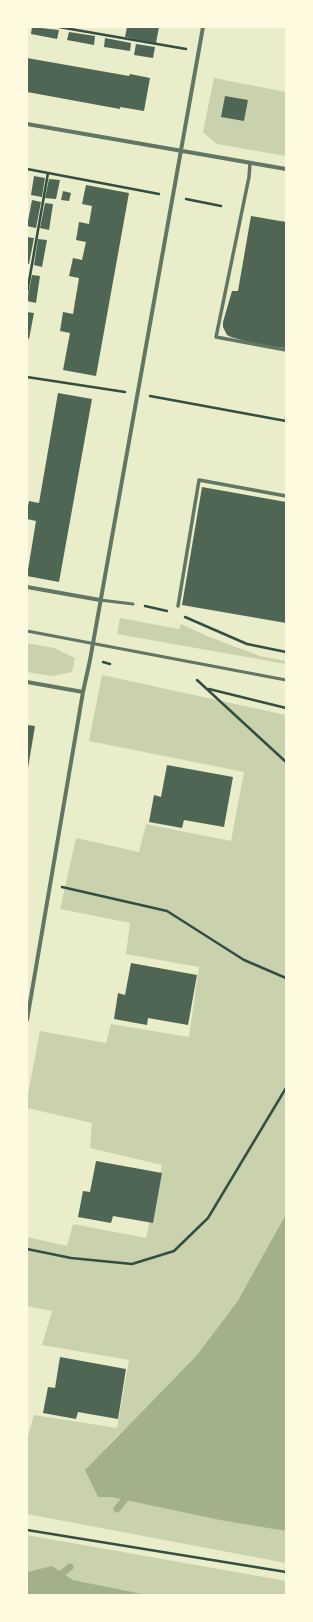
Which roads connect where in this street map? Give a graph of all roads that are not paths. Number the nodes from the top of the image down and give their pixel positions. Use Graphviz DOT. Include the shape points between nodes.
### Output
graph roads {
  1 [pos="203,27"];
  2 [pos="27,124"];
  3 [pos="179,151"];
  4 [pos="250,163"];
  5 [pos="286,170"];
  6 [pos="286,350"];
  7 [pos="286,496"];
  8 [pos="27,587"];
  9 [pos="100,600"];
  10 [pos="133,604"];
  11 [pos="178,606"];
  12 [pos="27,631"];
  13 [pos="93,643"];
  14 [pos="286,680"];
  15 [pos="27,682"];
  16 [pos="83,692"];
  17 [pos="27,1020"];
  1 -- 3 [label="street"];
  2 -- 3 [label="street"];
  3 -- 4 [label="street"];
  3 -- 9 [label="street"];
  4 -- 5 [label="street"];
  4 -- 6 [label="street" via="216,337"];
  7 -- 11 [label="street" via="199,480"];
  8 -- 9 [label="street"];
  9 -- 10 [label="lane"];
  9 -- 13 [label="street"];
  12 -- 13 [label="lane"];
  13 -- 14 [label="lane"];
  13 -- 16 [label="street"];
  15 -- 16 [label="street"];
  16 -- 17 [label="street"];
}
